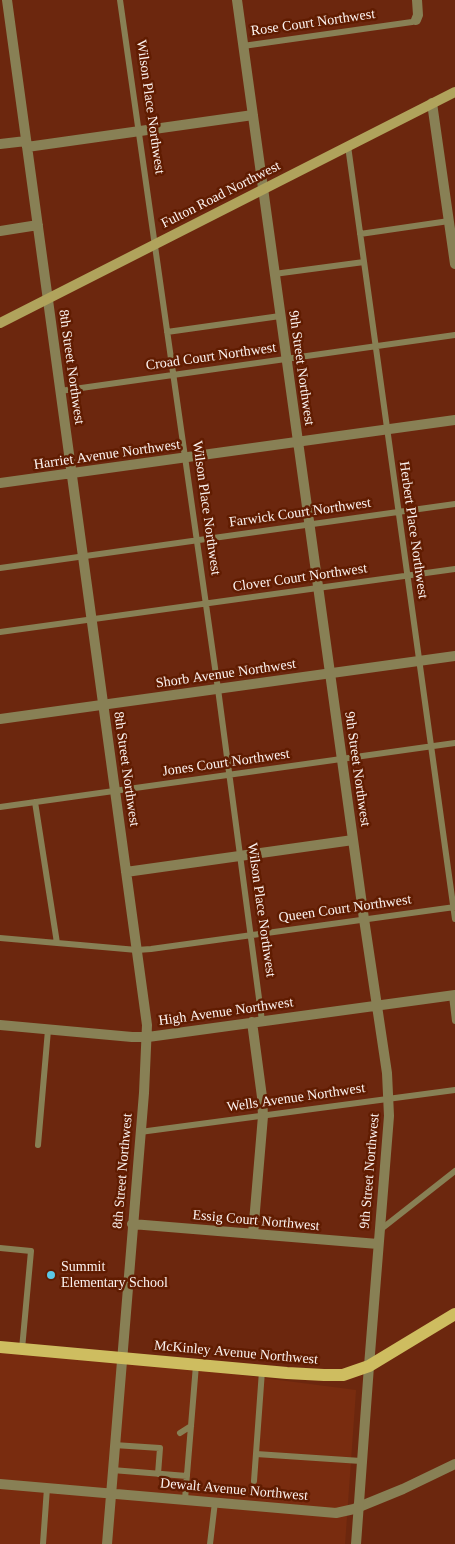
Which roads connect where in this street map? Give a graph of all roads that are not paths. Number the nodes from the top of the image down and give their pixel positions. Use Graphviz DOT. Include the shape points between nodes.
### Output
graph roads {
  1 [pos="7,0"];
  2 [pos="120,0"];
  3 [pos="237,0"];
  4 [pos="416,0"];
  5 [pos="416,20"];
  6 [pos="243,46"];
  7 [pos="455,92"];
  8 [pos="432,103"];
  9 [pos="253,115"];
  10 [pos="139,131"];
  11 [pos="0,144"];
  12 [pos="26,144"];
  13 [pos="348,146"];
  14 [pos="263,189"];
  15 [pos="449,221"];
  16 [pos="38,225"];
  17 [pos="0,231"];
  18 [pos="360,234"];
  19 [pos="156,244"];
  20 [pos="364,262"];
  21 [pos="455,264"];
  22 [pos="274,274"];
  23 [pos="47,299"];
  24 [pos="280,316"];
  25 [pos="0,323"];
  26 [pos="167,332"];
  27 [pos="455,335"];
  28 [pos="375,346"];
  29 [pos="286,359"];
  30 [pos="173,376"];
  31 [pos="60,391"];
  32 [pos="455,420"];
  33 [pos="387,430"];
  34 [pos="298,442"];
  35 [pos="185,458"];
  36 [pos="72,473"];
  37 [pos="0,483"];
  38 [pos="455,504"];
  39 [pos="398,512"];
  40 [pos="309,525"];
  41 [pos="197,540"];
  42 [pos="84,556"];
  43 [pos="0,568"];
  44 [pos="455,569"];
  45 [pos="407,575"];
  46 [pos="318,588"];
  47 [pos="206,603"];
  48 [pos="92,620"];
  49 [pos="0,632"];
  50 [pos="455,656"];
  51 [pos="419,661"];
  52 [pos="330,673"];
  53 [pos="218,689"];
  54 [pos="104,705"];
  55 [pos="0,719"];
  56 [pos="455,743"];
  57 [pos="430,747"];
  58 [pos="342,759"];
  59 [pos="229,775"];
  60 [pos="116,790"];
  61 [pos="35,802"];
  62 [pos="0,807"];
  63 [pos="354,840"];
  64 [pos="240,856"];
  65 [pos="126,872"];
  66 [pos="454,907"];
  67 [pos="364,919"];
  68 [pos="455,919"];
  69 [pos="251,935"];
  70 [pos="0,938"];
  71 [pos="57,943"];
  72 [pos="137,950"];
  73 [pos="453,995"];
  74 [pos="377,1006"];
  75 [pos="455,1021"];
  76 [pos="257,1022"];
  77 [pos="0,1025"];
  78 [pos="48,1030"];
  79 [pos="148,1036"];
  80 [pos="455,1090"];
  81 [pos="389,1098"];
  82 [pos="263,1116"];
  83 [pos="140,1132"];
  84 [pos="38,1145"];
  85 [pos="455,1171"];
  86 [pos="132,1224"];
  87 [pos="379,1230"];
  88 [pos="253,1234"];
  89 [pos="378,1244"];
  90 [pos="0,1248"];
  91 [pos="455,1314"];
  92 [pos="0,1347"];
  93 [pos="22,1349"];
  94 [pos="121,1358"];
  95 [pos="196,1365"];
  96 [pos="369,1366"];
  97 [pos="262,1371"];
  98 [pos="191,1426"];
  99 [pos="180,1434"];
  100 [pos="166,1443"];
  101 [pos="114,1445"];
  102 [pos="160,1448"];
  103 [pos="256,1454"];
  104 [pos="361,1460"];
  105 [pos="455,1464"];
  106 [pos="112,1470"];
  107 [pos="158,1474"];
  108 [pos="187,1476"];
  109 [pos="254,1481"];
  110 [pos="0,1484"];
  111 [pos="47,1488"];
  112 [pos="110,1494"];
  113 [pos="186,1499"];
  114 [pos="215,1502"];
  115 [pos="360,1507"];
  116 [pos="43,1544"];
  117 [pos="107,1544"];
  118 [pos="210,1544"];
  119 [pos="356,1544"];
  1 -- 12 [label="street, 8th Street Northwest"];
  2 -- 10 [label="lane, Wilson Place Northwest"];
  3 -- 6 [label="street, 9th Street Northwest"];
  4 -- 5 [label="street"];
  5 -- 6 [label="lane, Rose Court Northwest"];
  6 -- 9 [label="street, 9th Street Northwest"];
  7 -- 8 [label="main road, Fulton Road Northwest"];
  8 -- 13 [label="main road, Fulton Road Northwest"];
  8 -- 15 [label="street"];
  9 -- 10 [label="street"];
  9 -- 14 [label="street, 9th Street Northwest"];
  10 -- 12 [label="street"];
  10 -- 19 [label="lane, Wilson Place Northwest"];
  11 -- 12 [label="street"];
  12 -- 16 [label="street, 8th Street Northwest"];
  13 -- 14 [label="main road, Fulton Road Northwest"];
  13 -- 18 [label="lane, Herbert Place Northwest"];
  14 -- 19 [label="main road, Fulton Road Northwest"];
  14 -- 22 [label="street, 9th Street Northwest"];
  15 -- 18 [label="lane"];
  15 -- 21 [label="street"];
  16 -- 17 [label="street"];
  16 -- 23 [label="street, 8th Street Northwest"];
  18 -- 20 [label="lane, Herbert Place Northwest"];
  19 -- 23 [label="main road, Fulton Road Northwest"];
  19 -- 26 [label="lane, Wilson Place Northwest"];
  20 -- 22 [label="lane"];
  20 -- 28 [label="lane, Herbert Place Northwest"];
  22 -- 24 [label="street, 9th Street Northwest"];
  23 -- 25 [label="main road, Fulton Road Northwest"];
  23 -- 31 [label="street, 8th Street Northwest"];
  24 -- 26 [label="lane"];
  24 -- 29 [label="street, 9th Street Northwest"];
  26 -- 30 [label="lane, Wilson Place Northwest"];
  27 -- 28 [label="lane, Croad Court Northwest"];
  28 -- 29 [label="lane, Croad Court Northwest"];
  28 -- 33 [label="lane, Herbert Place Northwest"];
  29 -- 30 [label="lane, Croad Court Northwest"];
  29 -- 34 [label="street, 9th Street Northwest"];
  30 -- 31 [label="lane, Croad Court Northwest"];
  30 -- 35 [label="lane, Wilson Place Northwest"];
  31 -- 36 [label="street, 8th Street Northwest"];
  32 -- 33 [label="street, Harriet Avenue Northwest"];
  33 -- 34 [label="street, Harriet Avenue Northwest"];
  33 -- 39 [label="lane, Herbert Place Northwest"];
  34 -- 35 [label="street, Harriet Avenue Northwest"];
  34 -- 40 [label="street, 9th Street Northwest"];
  35 -- 36 [label="street, Harriet Avenue Northwest"];
  35 -- 41 [label="lane, Wilson Place Northwest"];
  36 -- 37 [label="street, Harriet Avenue Northwest"];
  36 -- 42 [label="street, 8th Street Northwest"];
  38 -- 39 [label="lane, Farwick Court Northwest"];
  39 -- 40 [label="lane, Farwick Court Northwest"];
  39 -- 45 [label="lane, Herbert Place Northwest"];
  40 -- 41 [label="lane, Farwick Court Northwest"];
  40 -- 46 [label="street, 9th Street Northwest"];
  41 -- 42 [label="lane, Farwick Court Northwest"];
  41 -- 47 [label="lane, Wilson Place Northwest"];
  42 -- 43 [label="lane, Farwick Court Northwest"];
  42 -- 48 [label="street, 8th Street Northwest"];
  44 -- 45 [label="lane, Clover Court Northwest"];
  45 -- 46 [label="lane, Clover Court Northwest"];
  45 -- 51 [label="lane, Herbert Place Northwest"];
  46 -- 47 [label="lane, Clover Court Northwest"];
  46 -- 52 [label="street, 9th Street Northwest"];
  47 -- 48 [label="lane, Clover Court Northwest"];
  47 -- 53 [label="lane, Wilson Place Northwest"];
  48 -- 49 [label="lane, Clover Court Northwest"];
  48 -- 54 [label="street, 8th Street Northwest"];
  50 -- 51 [label="street, Shorb Avenue Northwest"];
  51 -- 52 [label="street, Shorb Avenue Northwest"];
  51 -- 57 [label="lane, Herbert Place Northwest"];
  52 -- 53 [label="street, Shorb Avenue Northwest"];
  52 -- 58 [label="street, 9th Street Northwest"];
  53 -- 54 [label="street, Shorb Avenue Northwest"];
  53 -- 59 [label="lane, Wilson Place Northwest"];
  54 -- 55 [label="street, Shorb Avenue Northwest"];
  54 -- 60 [label="street, 8th Street Northwest"];
  56 -- 57 [label="lane, Jones Court Northwest"];
  57 -- 58 [label="lane, Jones Court Northwest"];
  57 -- 66 [label="lane, Herbert Place Northwest"];
  58 -- 59 [label="lane, Jones Court Northwest"];
  58 -- 63 [label="street, 9th Street Northwest"];
  59 -- 60 [label="lane, Jones Court Northwest"];
  59 -- 64 [label="lane, Wilson Place Northwest"];
  60 -- 61 [label="lane, Jones Court Northwest"];
  60 -- 65 [label="street, 8th Street Northwest"];
  61 -- 62 [label="lane, Jones Court Northwest"];
  61 -- 71 [label="lane"];
  63 -- 64 [label="street"];
  63 -- 67 [label="street, 9th Street Northwest"];
  64 -- 65 [label="street"];
  64 -- 69 [label="lane, Wilson Place Northwest"];
  65 -- 72 [label="street, 8th Street Northwest"];
  66 -- 67 [label="lane, Queen Court Northwest"];
  66 -- 68 [label="lane, Herbert Place Northwest"];
  67 -- 69 [label="lane, Queen Court Northwest"];
  67 -- 74 [label="street, 9th Street Northwest"];
  69 -- 72 [label="lane, Queen Court Northwest"];
  69 -- 76 [label="lane, Wilson Place Northwest"];
  70 -- 71 [label="lane, Queen Court Northwest"];
  71 -- 72 [label="lane, Queen Court Northwest"];
  72 -- 79 [label="street, 8th Street Northwest"];
  73 -- 74 [label="street, High Avenue Northwest"];
  73 -- 75 [label="lane"];
  74 -- 76 [label="street, High Avenue Northwest"];
  74 -- 81 [label="street, 9th Street Northwest"];
  76 -- 79 [label="street, High Avenue Northwest"];
  76 -- 82 [label="street, Wilson Place Northwest"];
  77 -- 78 [label="street, High Avenue Northwest"];
  78 -- 79 [label="street, High Avenue Northwest"];
  78 -- 84 [label="lane"];
  79 -- 83 [label="street, 8th Street Northwest"];
  80 -- 81 [label="lane, Wells Avenue Northwest"];
  81 -- 82 [label="lane, Wells Avenue Northwest"];
  81 -- 87 [label="street, 9th Street Northwest"];
  82 -- 83 [label="lane, Wells Avenue Northwest"];
  82 -- 88 [label="street, Wilson Place Northwest"];
  83 -- 86 [label="street, 8th Street Northwest"];
  85 -- 87 [label="lane"];
  86 -- 88 [label="street, Essig Court Northwest"];
  86 -- 94 [label="street, 8th Street Northwest"];
  87 -- 89 [label="street, 9th Street Northwest"];
  88 -- 89 [label="street, Essig Court Northwest"];
  89 -- 96 [label="street, 9th Street Northwest"];
  90 -- 93 [label="lane" via="31,1251"];
  91 -- 96 [label="main road, McKinley Avenue Northwest"];
  92 -- 93 [label="main road, McKinley Avenue Northwest"];
  93 -- 94 [label="main road, McKinley Avenue Northwest"];
  94 -- 95 [label="main road, McKinley Avenue Northwest"];
  94 -- 101 [label="street, 8th Street Northwest"];
  95 -- 97 [label="main road, McKinley Avenue Northwest"];
  95 -- 98 [label="lane"];
  96 -- 97 [label="main road, McKinley Avenue Northwest" via="343,1375 324,1376"];
  96 -- 104 [label="street, 9th Street Northwest"];
  97 -- 103 [label="lane"];
  98 -- 99 [label="lane"];
  98 -- 108 [label="lane"];
  100 -- 102 [label="lane"];
  101 -- 102 [label="lane"];
  101 -- 106 [label="street, 8th Street Northwest"];
  102 -- 107 [label="lane"];
  103 -- 104 [label="lane"];
  103 -- 109 [label="lane"];
  104 -- 115 [label="street, 9th Street Northwest"];
  105 -- 115 [label="street, Dewalt Avenue Northwest"];
  106 -- 107 [label="lane"];
  106 -- 112 [label="street, 8th Street Northwest"];
  107 -- 108 [label="lane"];
  108 -- 113 [label="lane"];
  110 -- 111 [label="street, Dewalt Avenue Northwest"];
  111 -- 112 [label="street, Dewalt Avenue Northwest"];
  111 -- 116 [label="lane"];
  112 -- 113 [label="street, Dewalt Avenue Northwest"];
  112 -- 117 [label="street, 8th Street Northwest"];
  113 -- 114 [label="street, Dewalt Avenue Northwest"];
  114 -- 115 [label="street, Dewalt Avenue Northwest" via="336,1513"];
  114 -- 118 [label="lane"];
  115 -- 119 [label="street, 9th Street Northwest"];
}
